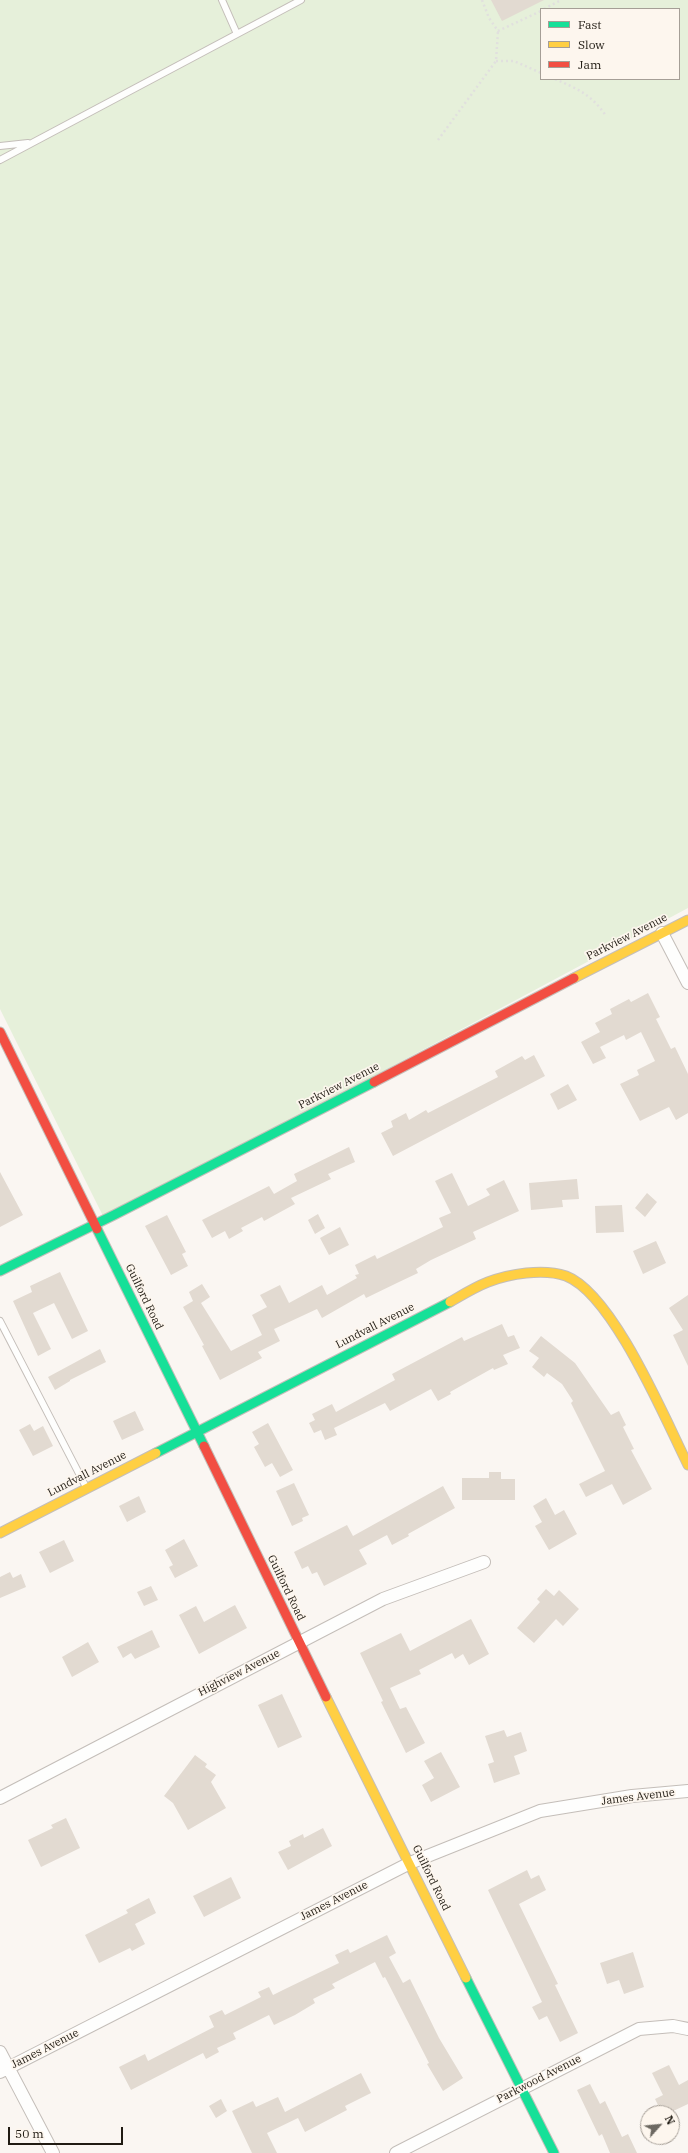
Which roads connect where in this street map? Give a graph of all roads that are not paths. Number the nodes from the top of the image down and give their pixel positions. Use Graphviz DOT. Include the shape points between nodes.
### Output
graph roads {
  1 [pos="222,0"];
  2 [pos="301,0"];
  3 [pos="237,34"];
  4 [pos="32,143"];
  5 [pos="0,146"];
  6 [pos="0,160"];
  7 [pos="688,920"];
  8 [pos="662,933"];
  9 [pos="688,983"];
  10 [pos="0,1032"];
  11 [pos="95,1225"];
  12 [pos="0,1271"];
  13 [pos="0,1321"];
  14 [pos="197,1431"];
  15 [pos="688,1465"];
  16 [pos="86,1488"];
  17 [pos="0,1533"];
  18 [pos="484,1562"];
  19 [pos="298,1643"];
  20 [pos="688,1791"];
  21 [pos="0,1798"];
  22 [pos="410,1863"];
  23 [pos="688,2029"];
  24 [pos="0,2052"];
  25 [pos="4,2070"];
  26 [pos="521,2088"];
  27 [pos="53,2153"];
  28 [pos="396,2153"];
  29 [pos="554,2153"];
  1 -- 3 [label="lane"];
  2 -- 3 [label="lane"];
  3 -- 4 [label="lane"];
  4 -- 5 [label="lane"];
  4 -- 6 [label="lane"];
  7 -- 8 [label="street, Parkview Avenue"];
  8 -- 9 [label="street"];
  8 -- 11 [label="street, Parkview Avenue"];
  10 -- 11 [label="street, Guilford Road"];
  11 -- 12 [label="street, Parkview Avenue"];
  11 -- 14 [label="street, Guilford Road"];
  13 -- 16 [label="lane"];
  14 -- 15 [label="street, Lundvall Avenue" via="488,1282 529,1273 566,1276 592,1294 618,1329"];
  14 -- 16 [label="street, Lundvall Avenue"];
  14 -- 19 [label="street, Guilford Road"];
  16 -- 17 [label="street, Lundvall Avenue"];
  18 -- 19 [label="street, Highview Avenue" via="383,1599"];
  19 -- 21 [label="street, Highview Avenue"];
  19 -- 22 [label="street, Guilford Road"];
  20 -- 22 [label="street, James Avenue" via="632,1796 540,1811"];
  22 -- 25 [label="street, James Avenue"];
  22 -- 26 [label="street, Guilford Road"];
  23 -- 26 [label="street, Parkwood Avenue" via="673,2026 639,2030"];
  24 -- 25 [label="street"];
  25 -- 27 [label="street"];
  26 -- 28 [label="street, Parkwood Avenue"];
  26 -- 29 [label="street, Guilford Road"];
}
